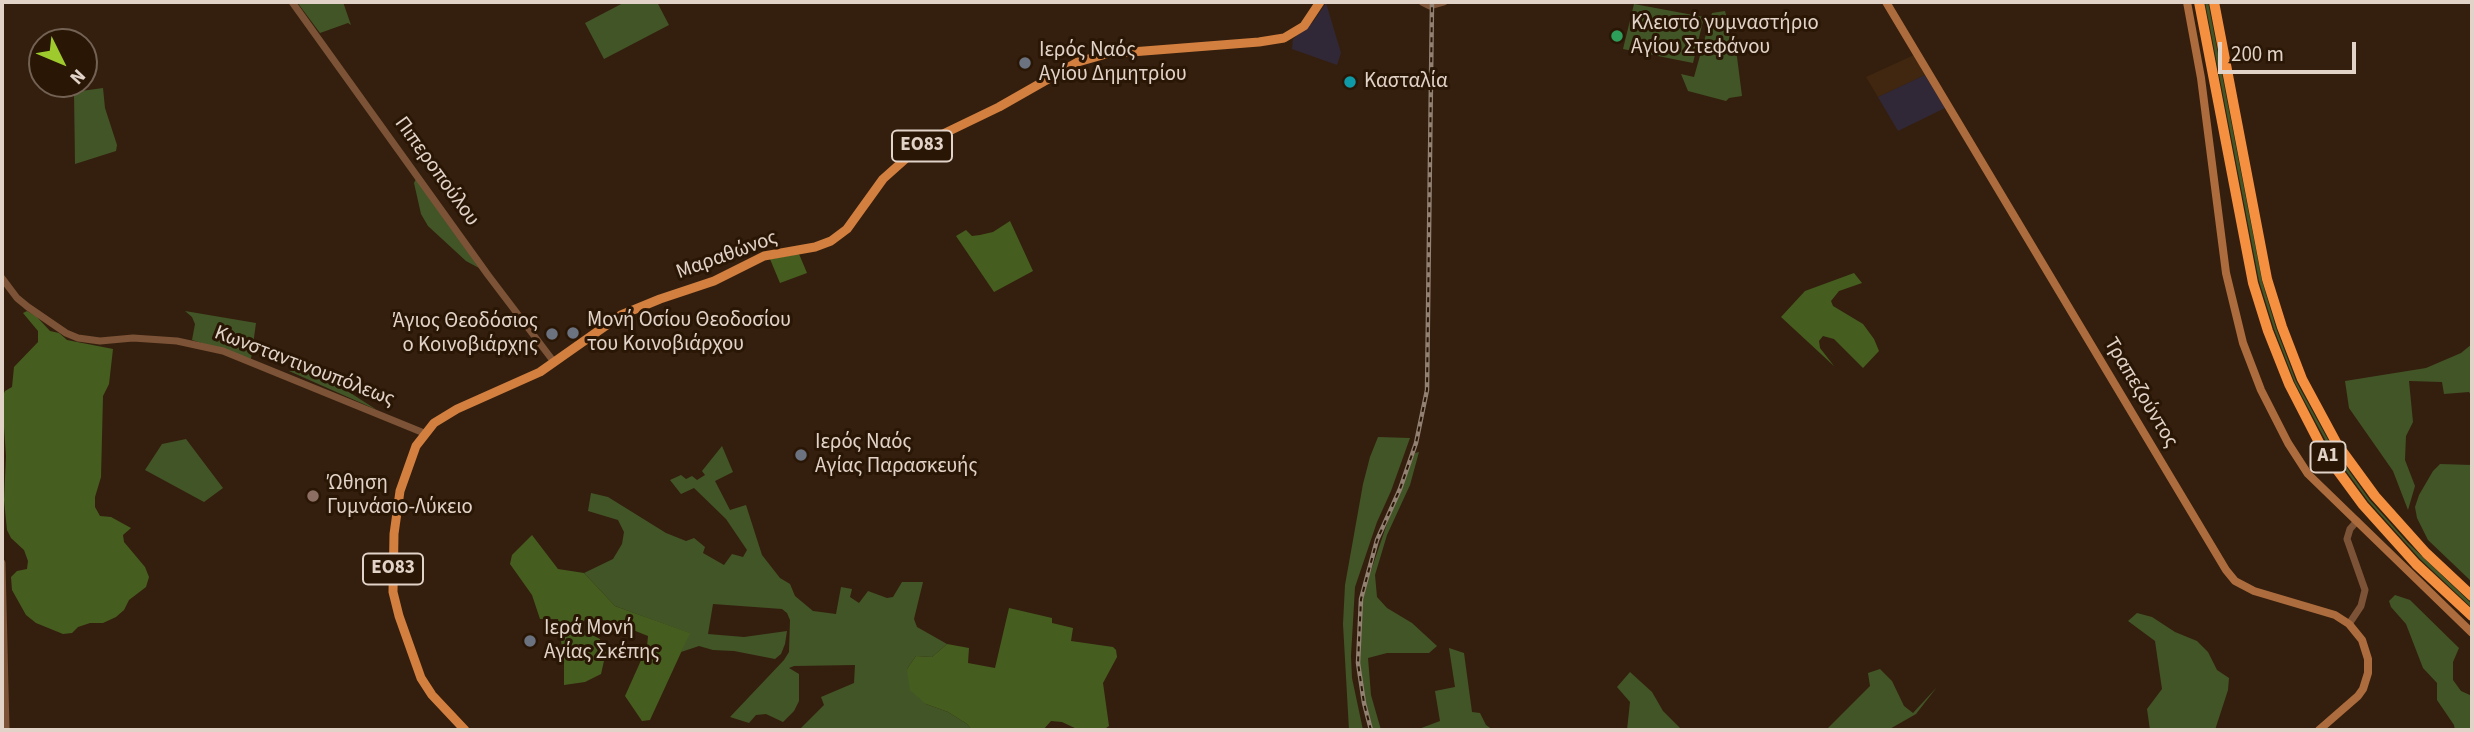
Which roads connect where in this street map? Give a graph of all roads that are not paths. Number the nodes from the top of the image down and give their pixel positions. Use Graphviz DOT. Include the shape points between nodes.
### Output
graph roads {
  1 [pos="292,2"];
  2 [pos="1320,2"];
  3 [pos="1422,2"];
  4 [pos="1444,2"];
  5 [pos="1886,2"];
  6 [pos="2187,2"];
  7 [pos="2199,2"];
  8 [pos="2214,2"];
  9 [pos="2,278"];
  10 [pos="554,362"];
  11 [pos="423,436"];
  12 [pos="2357,521"];
  13 [pos="2,563"];
  14 [pos="2472,596"];
  15 [pos="2472,616"];
  16 [pos="2349,624"];
  17 [pos="2472,633"];
  18 [pos="6,730"];
  19 [pos="465,730"];
  20 [pos="2319,730"];
  1 -- 10 [label="street, Πιπεροπούλου"];
  2 -- 10 [label="main road, Μαραθώνος / ΕΟ83" via="1304,26 1283,38 1132,51 1078,62 917,149 883,179 847,229 831,241 764,256 714,281 621,315"];
  3 -- 4 [label="street" via="1430,6"];
  5 -- 16 [label="main road, Τραπεζούντος" via="2226,570 2254,591 2330,613"];
  6 -- 12 [label="main road" via="2221,246 2251,366 2298,461"];
  7 -- 15 [label="highway, Α1" via="2253,283 2289,384 2325,452 2363,505 2416,564"];
  8 -- 14 [label="highway, Α1" via="2267,279 2299,371 2337,444 2371,490"];
  9 -- 11 [label="street, Κωνσταντινουπόλεως" via="17,298 78,338 188,342 242,357"];
  10 -- 11 [label="main road, Μαραθώνος / ΕΟ83" via="447,414"];
  11 -- 19 [label="main road, Μαραθώνος / ΕΟ83" via="397,504 394,598 423,682"];
  12 -- 16 [label="street" via="2347,539 2365,590"];
  12 -- 17 [label="main road"];
  13 -- 18 [label="street"];
  16 -- 20 [label="main road" via="2366,651 2366,680 2358,696"];
}
